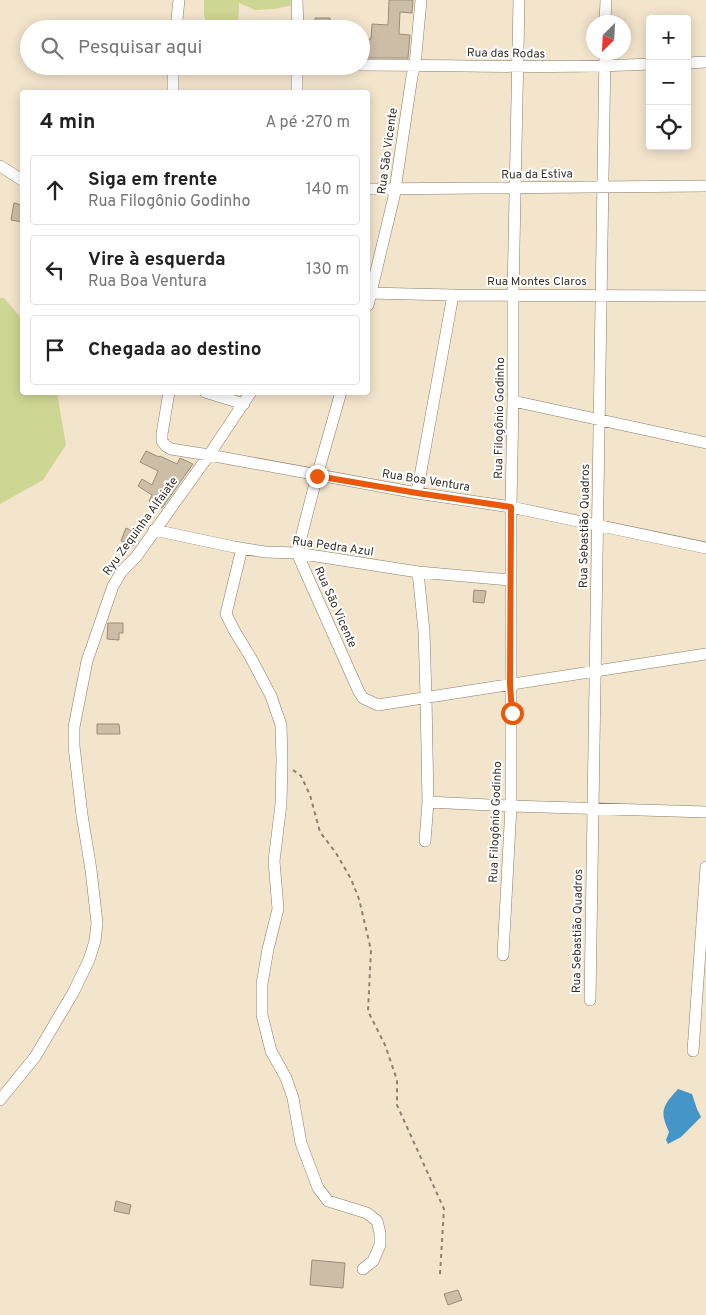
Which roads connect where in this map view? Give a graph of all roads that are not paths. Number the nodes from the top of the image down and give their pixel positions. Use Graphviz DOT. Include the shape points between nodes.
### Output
graph roads {
  1 [pos="179,0"];
  2 [pos="297,0"];
  3 [pos="421,0"];
  4 [pos="519,0"];
  5 [pos="606,0"];
  6 [pos="605,15"];
  7 [pos="177,20"];
  8 [pos="298,20"];
  9 [pos="604,60"];
  10 [pos="691,62"];
  11 [pos="706,62"];
  12 [pos="646,64"];
  13 [pos="370,65"];
  14 [pos="415,65"];
  15 [pos="604,66"];
  16 [pos="518,67"];
  17 [pos="173,75"];
  18 [pos="297,75"];
  19 [pos="173,90"];
  20 [pos="297,90"];
  21 [pos="0,166"];
  22 [pos="20,179"];
  23 [pos="706,186"];
  24 [pos="603,187"];
  25 [pos="396,188"];
  26 [pos="516,188"];
  27 [pos="370,189"];
  28 [pos="370,293"];
  29 [pos="453,295"];
  30 [pos="513,295"];
  31 [pos="601,295"];
  32 [pos="706,296"];
  33 [pos="370,297"];
  34 [pos="168,395"];
  35 [pos="215,395"];
  36 [pos="249,395"];
  37 [pos="340,395"];
  38 [pos="513,401"];
  39 [pos="244,404"];
  40 [pos="599,420"];
  41 [pos="706,443"];
  42 [pos="209,455"];
  43 [pos="317,476"];
  44 [pos="417,493"];
  45 [pos="511,507"];
  46 [pos="597,526"];
  47 [pos="154,530"];
  48 [pos="242,548"];
  49 [pos="706,548"];
  50 [pos="297,553"];
  51 [pos="418,572"];
  52 [pos="510,580"];
  53 [pos="706,654"];
  54 [pos="595,670"];
  55 [pos="510,684"];
  56 [pos="426,697"];
  57 [pos="428,802"];
  58 [pos="511,806"];
  59 [pos="593,808"];
  60 [pos="706,812"];
  61 [pos="425,841"];
  62 [pos="706,867"];
  63 [pos="503,956"];
  64 [pos="590,1000"];
  65 [pos="692,1051"];
  66 [pos="0,1100"];
  67 [pos="363,1269"];
  1 -- 7 [label="street"];
  2 -- 8 [label="street"];
  3 -- 14 [label="street, Rua São Vicente"];
  4 -- 16 [label="street, Rua Filogônio Godinho"];
  5 -- 6 [label="street"];
  9 -- 15 [label="street, Rua Sebastião Quadros"];
  10 -- 11 [label="street"];
  12 -- 15 [label="street, Rua das Rodas"];
  13 -- 14 [label="street, Rua das Rodas"];
  14 -- 16 [label="street, Rua das Rodas"];
  14 -- 25 [label="street, Rua São Vicente"];
  15 -- 16 [label="street, Rua das Rodas"];
  15 -- 24 [label="street, Rua Sebastião Quadros"];
  16 -- 26 [label="street, Rua Filogônio Godinho"];
  17 -- 19 [label="street"];
  18 -- 20 [label="street"];
  21 -- 22 [label="street"];
  23 -- 24 [label="street, Rua da Estiva"];
  24 -- 26 [label="street, Rua da Estiva"];
  24 -- 31 [label="street, Rua Sebastião Quadros"];
  25 -- 26 [label="street, Rua da Estiva"];
  25 -- 27 [label="street, Rua da Estiva"];
  25 -- 28 [label="street, Rua São Vicente"];
  26 -- 30 [label="street, Rua Filogônio Godinho"];
  29 -- 30 [label="street, Rua Montes Claros"];
  29 -- 33 [label="street, Rua Montes Claros"];
  29 -- 44 [label="street"];
  30 -- 31 [label="street, Rua Montes Claros"];
  30 -- 38 [label="street, Rua Filogônio Godinho"];
  31 -- 32 [label="street, Rua Montes Claros"];
  31 -- 40 [label="street, Rua Sebastião Quadros"];
  34 -- 42 [label="street, Rua Boa Ventura" via="162,441 171,449"];
  35 -- 39 [label="street"];
  36 -- 39 [label="street, Ryu Zequinha Alfaiate"];
  37 -- 43 [label="street"];
  38 -- 40 [label="street"];
  38 -- 45 [label="street, Rua Filogônio Godinho"];
  39 -- 42 [label="street, Ryu Zequinha Alfaiate"];
  40 -- 41 [label="street"];
  40 -- 46 [label="street, Rua Sebastião Quadros"];
  42 -- 43 [label="street, Rua Boa Ventura"];
  42 -- 47 [label="street, Ryu Zequinha Alfaiate"];
  43 -- 44 [label="street, Rua Boa Ventura"];
  43 -- 50 [label="street"];
  44 -- 45 [label="street, Rua Boa Ventura"];
  45 -- 46 [label="street, Rua Boa Ventura"];
  45 -- 52 [label="street, Rua Filogônio Godinho"];
  46 -- 49 [label="street, Rua Boa Ventura"];
  46 -- 54 [label="street, Rua Sebastião Quadros"];
  47 -- 48 [label="street, Rua Pedra Azul"];
  47 -- 66 [label="street, Ryu Zequinha Alfaiate" via="113,586 87,661 74,727 82,815 98,923 95,941 73,993 36,1057"];
  48 -- 50 [label="street, Rua Pedra Azul"];
  48 -- 67 [label="street" via="226,614 271,696 281,725 281,804 274,861 278,909 262,984 262,1015 271,1051 293,1098 301,1143 318,1188 328,1201 367,1213 377,1221 380,1245 373,1261"];
  50 -- 51 [label="street, Rua Pedra Azul"];
  50 -- 56 [label="street, Rua São Vicente" via="363,698 378,705"];
  51 -- 52 [label="street, Rua Pedra Azul"];
  51 -- 56 [label="street"];
  52 -- 55 [label="street, Rua Filogônio Godinho"];
  53 -- 54 [label="street"];
  54 -- 55 [label="street"];
  54 -- 59 [label="street, Rua Sebastião Quadros"];
  55 -- 56 [label="street"];
  55 -- 58 [label="street, Rua Filogônio Godinho"];
  56 -- 57 [label="street"];
  57 -- 58 [label="street"];
  57 -- 61 [label="street"];
  58 -- 59 [label="street"];
  58 -- 63 [label="street, Rua Filogônio Godinho"];
  59 -- 60 [label="street"];
  59 -- 64 [label="street, Rua Sebastião Quadros"];
  62 -- 65 [label="street"];
}
